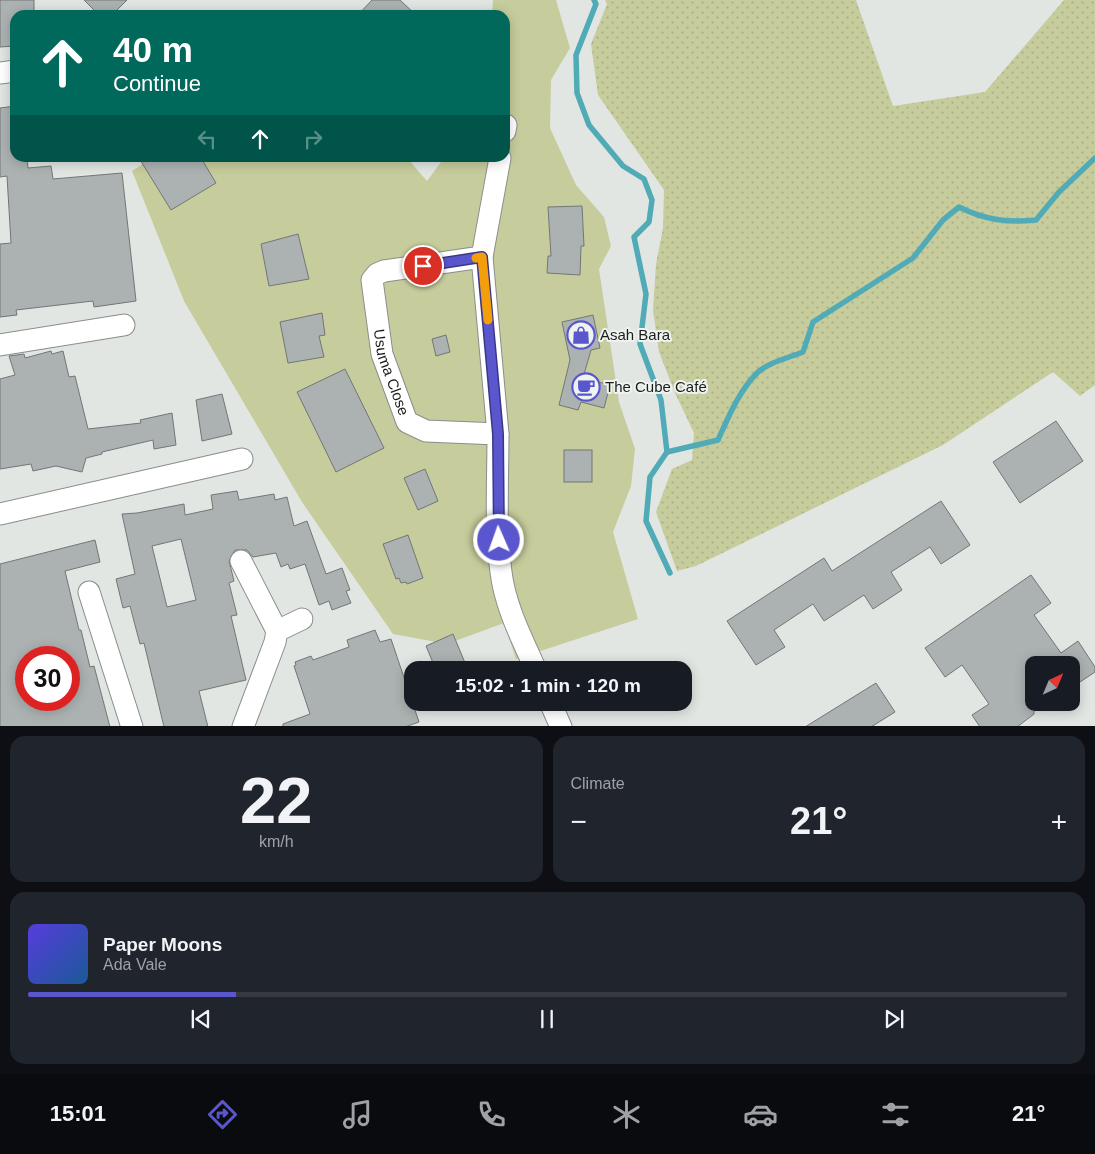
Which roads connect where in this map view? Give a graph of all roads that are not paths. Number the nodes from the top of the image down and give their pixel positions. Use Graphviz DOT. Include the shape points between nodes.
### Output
graph roads {
  1 [pos="499,162"];
  2 [pos="482,257"];
  3 [pos="124,325"];
  4 [pos="0,345"];
  5 [pos="498,434"];
  6 [pos="242,459"];
  7 [pos="0,514"];
  8 [pos="241,561"];
  9 [pos="89,592"];
  10 [pos="302,619"];
  11 [pos="277,631"];
  12 [pos="532,661"];
  13 [pos="554,711"];
  14 [pos="132,726"];
  15 [pos="243,726"];
  16 [pos="561,726"];
  1 -- 2 [label="street"];
  2 -- 5 [label="street"];
  2 -- 5 [label="street, Usuma Close" via="384,271 372,280 382,354 408,422 426,432"];
  3 -- 4 [label="street"];
  5 -- 12 [label="street" via="501,574 515,624"];
  6 -- 7 [label="street"];
  8 -- 11 [label="street"];
  9 -- 14 [label="street"];
  10 -- 11 [label="street"];
  11 -- 15 [label="street"];
  13 -- 16 [label="street"];
}
